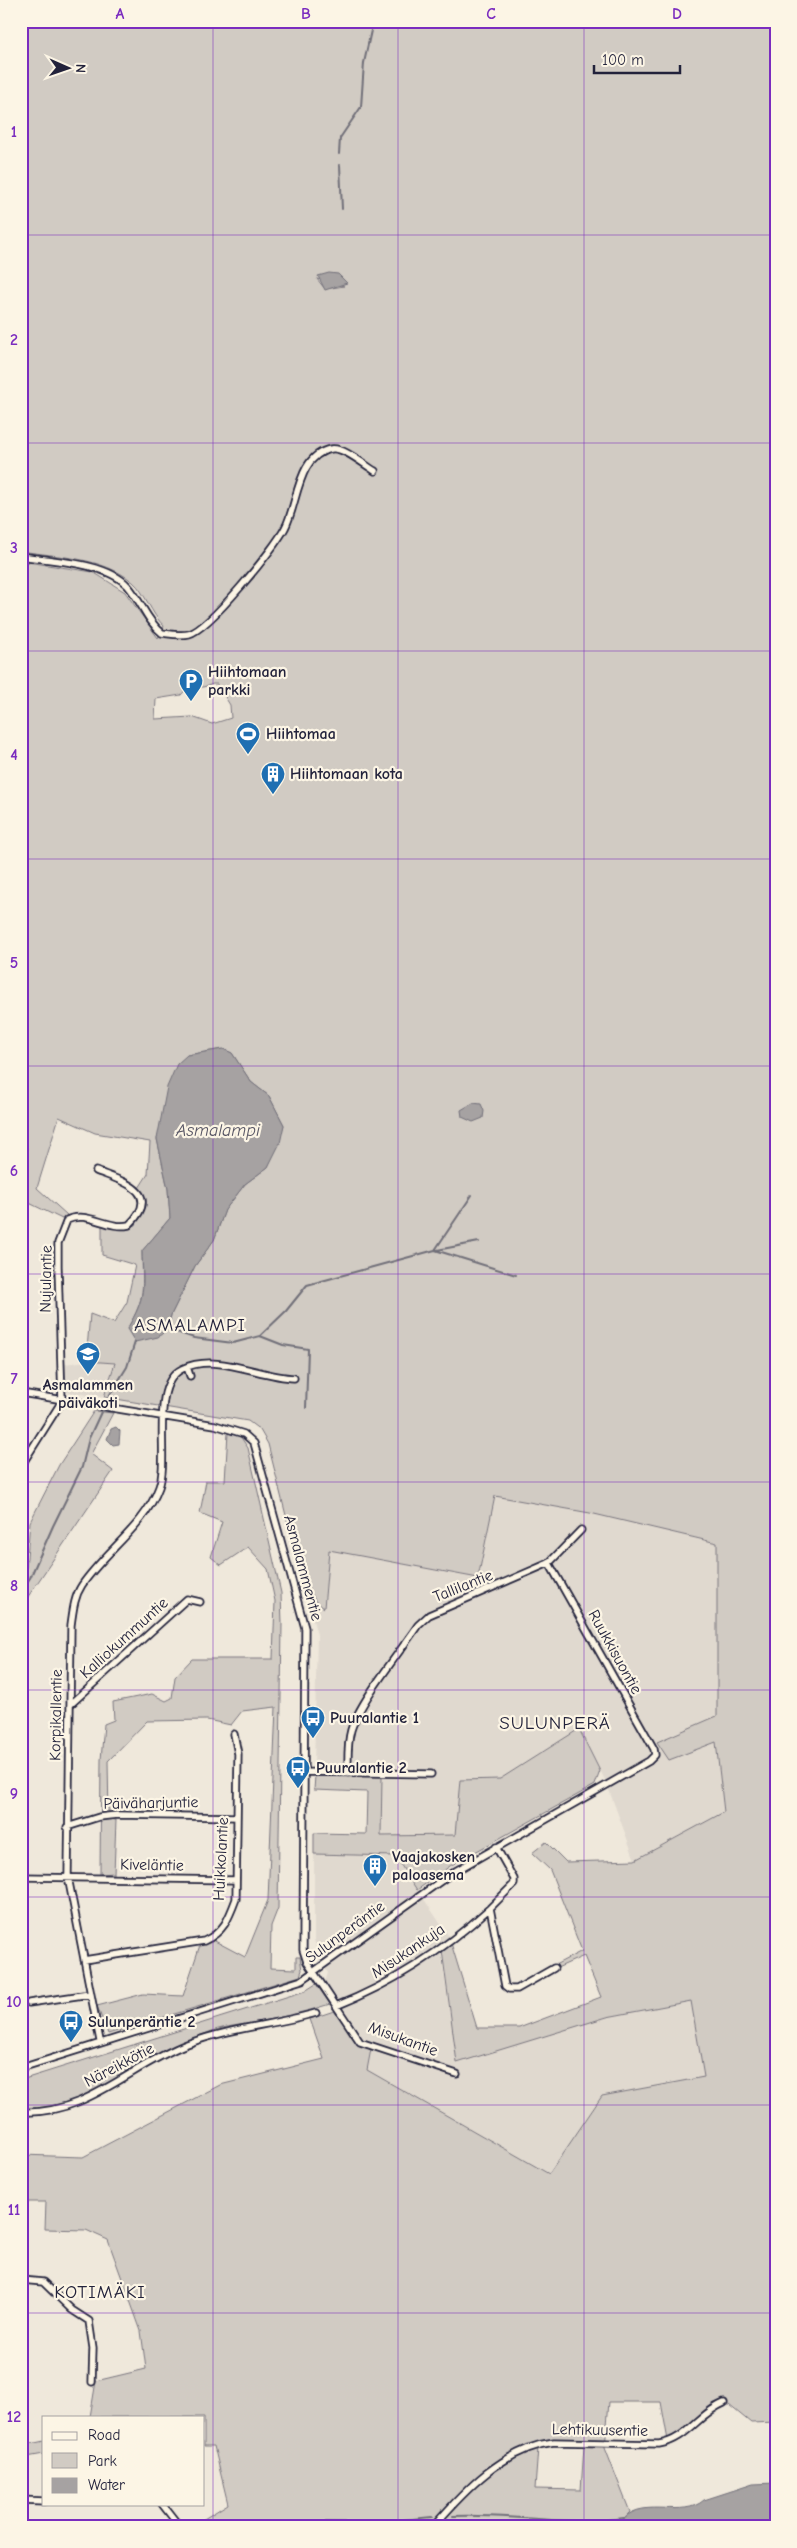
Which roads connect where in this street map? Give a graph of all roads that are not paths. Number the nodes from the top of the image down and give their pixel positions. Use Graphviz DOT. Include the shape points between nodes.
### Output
graph roads {
  1 [pos="374,471"];
  2 [pos="21,556"];
  3 [pos="96,1171"];
  4 [pos="188,1367"];
  5 [pos="190,1376"];
  6 [pos="294,1378"];
  7 [pos="21,1393"];
  8 [pos="62,1401"];
  9 [pos="162,1416"];
  10 [pos="21,1466"];
  11 [pos="581,1530"];
  12 [pos="550,1563"];
  13 [pos="200,1602"];
  14 [pos="70,1705"];
  15 [pos="234,1734"];
  16 [pos="655,1755"];
  17 [pos="305,1772"];
  18 [pos="348,1773"];
  19 [pos="431,1774"];
  20 [pos="237,1817"];
  21 [pos="67,1827"];
  22 [pos="496,1847"];
  23 [pos="21,1877"];
  24 [pos="68,1877"];
  25 [pos="236,1880"];
  26 [pos="490,1908"];
  27 [pos="84,1960"];
  28 [pos="554,1968"];
  29 [pos="313,1972"];
  30 [pos="90,1994"];
  31 [pos="30,2004"];
  32 [pos="336,2006"];
  33 [pos="316,2013"];
  34 [pos="100,2041"];
  35 [pos="21,2068"];
  36 [pos="457,2074"];
  37 [pos="21,2112"];
  38 [pos="21,2280"];
  39 [pos="92,2382"];
  40 [pos="724,2403"];
  41 [pos="21,2500"];
  42 [pos="42,2501"];
  43 [pos="164,2506"];
  44 [pos="180,2527"];
  45 [pos="433,2527"];
  1 -- 2 [label="street" via="344,452 331,449 316,457 307,465 277,543 213,619 190,634 162,633 128,586 118,578 94,567"];
  3 -- 8 [label="street, Nujulantie" via="134,1185 142,1203 138,1215 129,1225 113,1226 80,1216 67,1220 64,1226 58,1243"];
  4 -- 5 [label="street"];
  4 -- 6 [label="street" via="215,1363"];
  4 -- 9 [label="street, Korpikallentie" via="171,1378"];
  7 -- 8 [label="street, Asmalammentie"];
  8 -- 9 [label="street, Asmalammentie"];
  8 -- 10 [label="street"];
  9 -- 14 [label="street, Korpikallentie" via="164,1464 152,1504 82,1586 74,1604"];
  9 -- 17 [label="street, Asmalammentie" via="235,1430 249,1437 258,1450 305,1628"];
  11 -- 12 [label="street, Tallilantie"];
  12 -- 16 [label="street, Ruukkisuontie"];
  12 -- 18 [label="street, Tallilantie" via="429,1615 418,1626 361,1710 352,1729"];
  13 -- 14 [label="street, Kalliokummuntie" via="187,1599"];
  14 -- 21 [label="street, Korpikallentie"];
  15 -- 20 [label="street, Huikkolantie" via="238,1754"];
  16 -- 22 [label="street, Sulunperäntie"];
  17 -- 18 [label="street"];
  17 -- 29 [label="street, Asmalammentie" via="303,1950"];
  18 -- 19 [label="street"];
  20 -- 21 [label="street, Päiväharjuntie" via="117,1815"];
  20 -- 25 [label="street, Huikkolantie"];
  21 -- 24 [label="street, Korpikallentie"];
  22 -- 26 [label="street, Misukankuja" via="514,1884"];
  22 -- 29 [label="street, Sulunperäntie" via="452,1872"];
  23 -- 24 [label="street, Kiveläntie"];
  24 -- 25 [label="street, Kiveläntie"];
  24 -- 27 [label="street, Korpikallentie"];
  25 -- 27 [label="street, Huikkolantie" via="236,1899 228,1921 216,1936 204,1941"];
  26 -- 28 [label="street" via="505,1986 517,1989"];
  26 -- 32 [label="street, Misukankuja" via="467,1928 370,1993"];
  27 -- 30 [label="street, Korpikallentie"];
  29 -- 32 [label="street, Misukantie"];
  29 -- 34 [label="street, Sulunperäntie" via="292,1983"];
  30 -- 31 [label="street"];
  30 -- 34 [label="street, Korpikallentie"];
  32 -- 36 [label="street, Misukantie" via="360,2042"];
  33 -- 37 [label="street, Näreikkötie" via="216,2033 184,2045 66,2108"];
  34 -- 35 [label="street, Sulunperäntie"];
  38 -- 39 [label="street" via="43,2282 72,2310 89,2320 93,2348"];
  40 -- 45 [label="street, Lehtikuusentie" via="670,2442 554,2442 519,2452 481,2477"];
  41 -- 42 [label="street"];
  43 -- 44 [label="street"];
}
